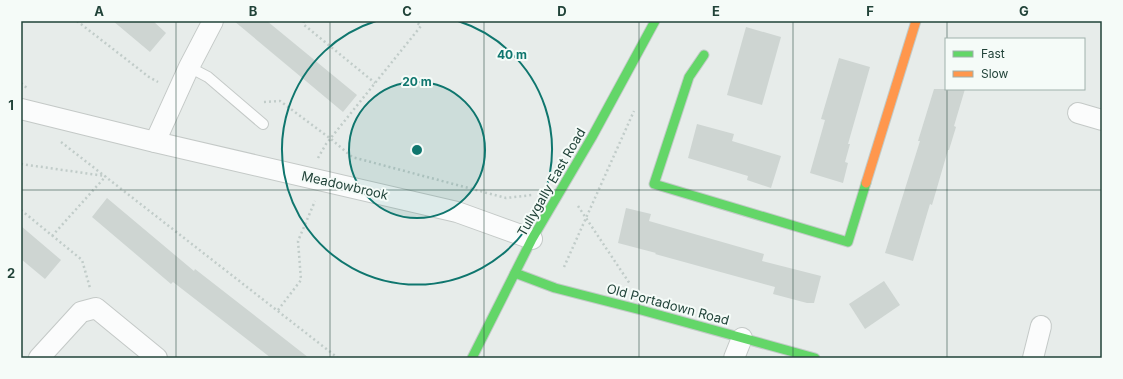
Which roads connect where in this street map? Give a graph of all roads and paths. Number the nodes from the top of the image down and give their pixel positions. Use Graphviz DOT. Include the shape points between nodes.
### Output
graph roads {
  1 [pos="77,21"];
  2 [pos="213,21"];
  3 [pos="304,21"];
  4 [pos="415,21"];
  5 [pos="655,21"];
  6 [pos="916,21"];
  7 [pos="704,55"];
  8 [pos="189,66"];
  9 [pos="21,83"];
  10 [pos="375,83"];
  11 [pos="178,92"];
  12 [pos="240,105"];
  13 [pos="636,106"];
  14 [pos="21,109"];
  15 [pos="1078,113"];
  16 [pos="42,114"];
  17 [pos="1102,120"];
  18 [pos="263,124"];
  19 [pos="331,139"];
  20 [pos="155,142"];
  21 [pos="318,157"];
  22 [pos="21,164"];
  23 [pos="106,176"];
  24 [pos="324,180"];
  25 [pos="560,192"];
  26 [pos="21,210"];
  27 [pos="586,219"];
  28 [pos="52,236"];
  29 [pos="532,239"];
  30 [pos="515,273"];
  31 [pos="555,288"];
  32 [pos="96,308"];
  33 [pos="278,310"];
  34 [pos="641,310"];
  35 [pos="1041,326"];
  36 [pos="742,338"];
  37 [pos="39,358"];
  38 [pos="157,358"];
  39 [pos="338,358"];
  40 [pos="472,358"];
  41 [pos="734,358"];
  42 [pos="814,358"];
  43 [pos="1034,358"];
  1 -- 11 [label="path" via="149,77"];
  2 -- 8 [label="street"];
  3 -- 10 [label="path" via="303,24"];
  4 -- 10 [label="path" via="420,26"];
  5 -- 25 [label="street, Tullygally East Road"];
  6 -- 7 [label="street" via="848,242 654,184 689,76"];
  8 -- 11 [label="street"];
  8 -- 12 [label="lane" via="208,77"];
  9 -- 16 [label="path" via="40,99"];
  10 -- 19 [label="path"];
  11 -- 20 [label="street"];
  12 -- 18 [label="lane"];
  12 -- 19 [label="path" via="280,101"];
  13 -- 27 [label="path"];
  14 -- 16 [label="street, Meadowbrook"];
  15 -- 17 [label="street"];
  16 -- 20 [label="street, Meadowbrook"];
  16 -- 23 [label="path" via="45,129"];
  19 -- 21 [label="path"];
  19 -- 25 [label="path" via="352,157 506,198"];
  20 -- 24 [label="street, Meadowbrook"];
  22 -- 23 [label="path"];
  23 -- 28 [label="path"];
  23 -- 33 [label="path"];
  24 -- 29 [label="street, Meadowbrook" via="457,212"];
  24 -- 33 [label="path" via="298,241 301,280"];
  25 -- 27 [label="path" via="575,203"];
  25 -- 29 [label="street, Tullygally East Road"];
  26 -- 28 [label="path"];
  27 -- 31 [label="path"];
  27 -- 34 [label="path" via="633,288"];
  28 -- 32 [label="path" via="82,260"];
  29 -- 30 [label="street, Tullygally East Road"];
  30 -- 31 [label="street, Old Portadown Road"];
  30 -- 40 [label="street, Tullygally East Road"];
  31 -- 34 [label="street, Old Portadown Road"];
  32 -- 37 [label="street" via="80,312"];
  32 -- 38 [label="street"];
  33 -- 39 [label="path"];
  34 -- 36 [label="street, Old Portadown Road"];
  35 -- 43 [label="street"];
  36 -- 41 [label="street"];
  36 -- 42 [label="street, Old Portadown Road"];
}
